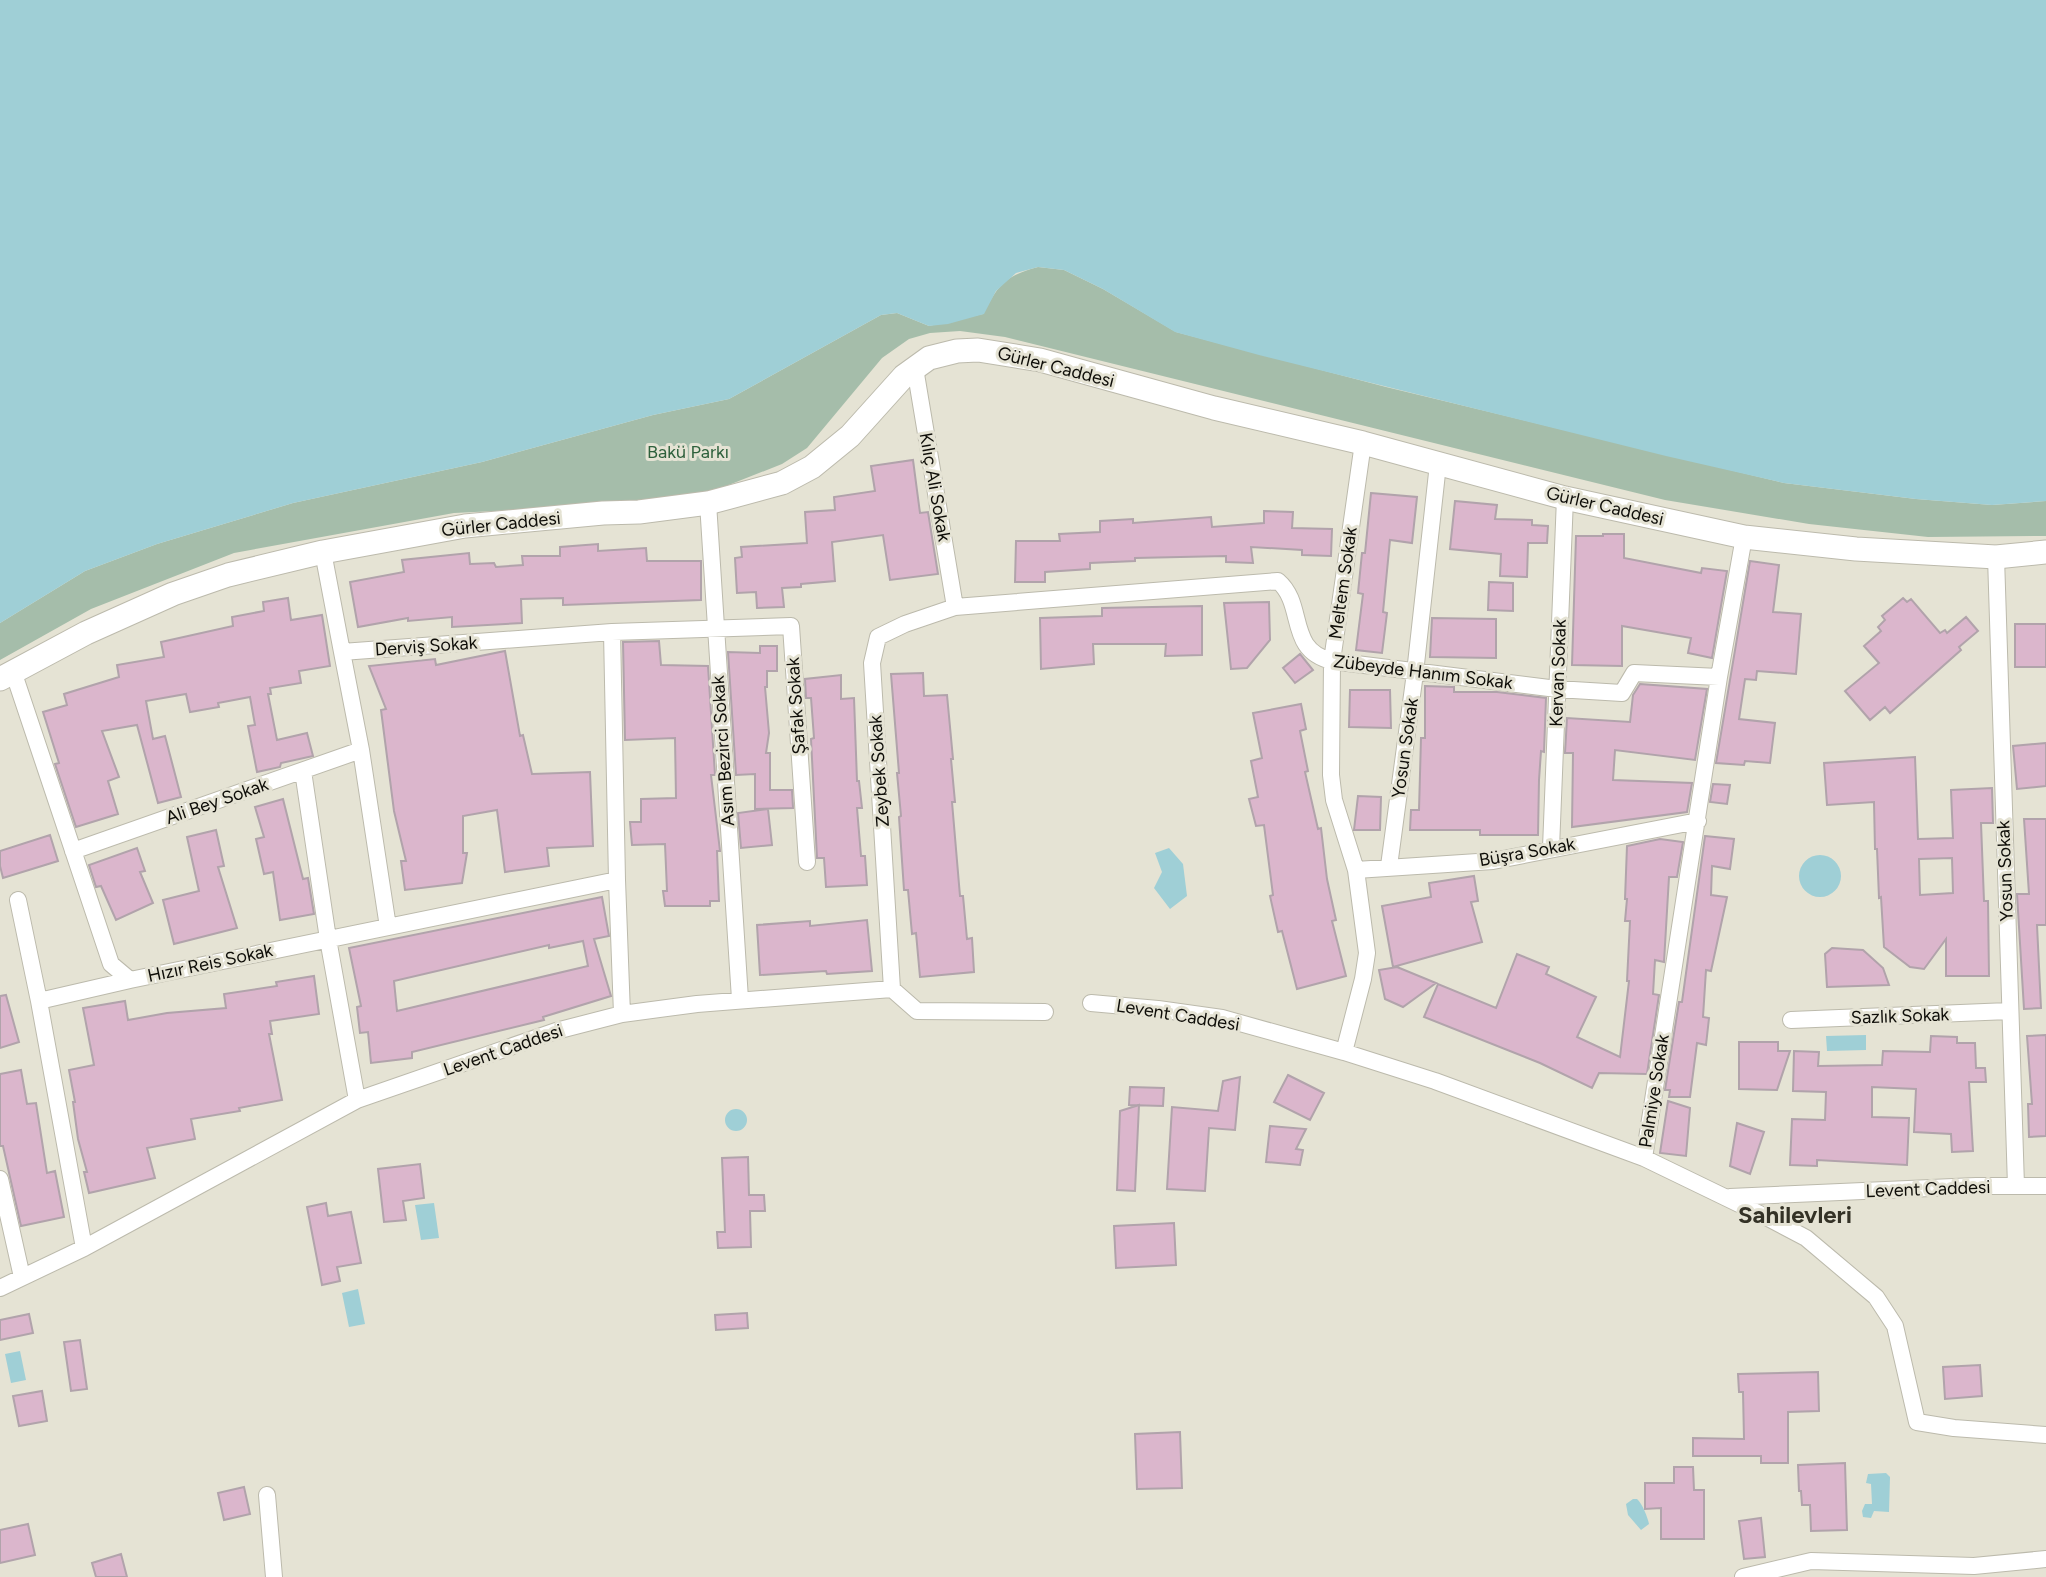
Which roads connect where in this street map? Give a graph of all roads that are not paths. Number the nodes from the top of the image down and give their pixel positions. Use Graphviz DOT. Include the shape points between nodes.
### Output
graph roads {
  1 [pos="915,368"];
  2 [pos="1363,443"];
  3 [pos="1438,464"];
  4 [pos="1565,498"];
  5 [pos="708,502"];
  6 [pos="1744,537"];
  7 [pos="323,552"];
  8 [pos="2046,552"];
  9 [pos="1996,557"];
  10 [pos="956,607"];
  11 [pos="714,627"];
  12 [pos="612,632"];
  13 [pos="342,652"];
  14 [pos="1332,661"];
  15 [pos="1415,673"];
  16 [pos="7,675"];
  17 [pos="1719,677"];
  18 [pos="1557,689"];
  19 [pos="361,750"];
  20 [pos="303,771"];
  21 [pos="1698,821"];
  22 [pos="1551,848"];
  23 [pos="73,851"];
  24 [pos="807,862"];
  25 [pos="1389,866"];
  26 [pos="1356,870"];
  27 [pos="617,880"];
  28 [pos="18,900"];
  29 [pos="388,927"];
  30 [pos="328,939"];
  31 [pos="130,980"];
  32 [pos="892,989"];
  33 [pos="740,999"];
  34 [pos="39,1001"];
  35 [pos="1091,1003"];
  36 [pos="2009,1011"];
  37 [pos="1045,1012"];
  38 [pos="622,1014"];
  39 [pos="1791,1020"];
  40 [pos="1344,1052"];
  41 [pos="357,1100"];
  42 [pos="1644,1158"];
  43 [pos="0,1179"];
  44 [pos="2016,1186"];
  45 [pos="2046,1186"];
  46 [pos="1725,1198"];
  47 [pos="84,1248"];
  48 [pos="22,1277"];
  49 [pos="0,1288"];
  50 [pos="2046,1435"];
  51 [pos="267,1494"];
  52 [pos="2046,1559"];
  53 [pos="274,1577"];
  54 [pos="1743,1577"];
  1 -- 2 [label="street, Gürler Caddesi" via="929,358 991,351"];
  1 -- 5 [label="street, Gürler Caddesi" via="850,436 812,467 782,483"];
  1 -- 10 [label="street, Kılıç Ali Sokak"];
  2 -- 3 [label="street, Gürler Caddesi"];
  2 -- 14 [label="street, Meltem Sokak"];
  3 -- 4 [label="street, Gürler Caddesi"];
  3 -- 15 [label="street, Yosun Sokak"];
  4 -- 6 [label="street, Gürler Caddesi"];
  4 -- 18 [label="street, Kervan Sokak"];
  5 -- 7 [label="street, Gürler Caddesi" via="465,526"];
  5 -- 11 [label="street, Asım Bezirci Sokak"];
  6 -- 9 [label="street, Gürler Caddesi"];
  6 -- 17 [label="street, Palmiye Sokak"];
  7 -- 13 [label="street"];
  7 -- 16 [label="street, Gürler Caddesi" via="173,594"];
  8 -- 9 [label="street, Gürler Caddesi"];
  9 -- 36 [label="street, Yosun Sokak"];
  10 -- 14 [label="street, Zübeyde Hanım Sokak" via="1278,581 1289,591 1307,646 1319,658"];
  10 -- 32 [label="street, Zeybek Sokak" via="878,638 872,663"];
  11 -- 12 [label="street, Derviş Sokak"];
  11 -- 24 [label="street, Şafak Sokak" via="791,626"];
  11 -- 33 [label="street, Asım Bezirci Sokak"];
  12 -- 13 [label="street, Derviş Sokak"];
  12 -- 27 [label="street"];
  13 -- 19 [label="street"];
  14 -- 15 [label="street, Zübeyde Hanım Sokak"];
  14 -- 26 [label="street, Meltem Sokak" via="1331,775"];
  15 -- 18 [label="street, Zübeyde Hanım Sokak"];
  15 -- 25 [label="street, Yosun Sokak"];
  16 -- 23 [label="street, Hızır Reis Sokak"];
  17 -- 18 [label="street, Zübeyde Hanım Sokak" via="1634,673 1622,693"];
  17 -- 21 [label="street, Palmiye Sokak"];
  18 -- 22 [label="street, Kervan Sokak"];
  19 -- 20 [label="street, Ali Bey Sokak"];
  19 -- 29 [label="street"];
  20 -- 23 [label="street, Ali Bey Sokak"];
  20 -- 30 [label="street"];
  21 -- 22 [label="street, Büşra Sokak"];
  21 -- 42 [label="street, Palmiye Sokak"];
  22 -- 25 [label="street, Büşra Sokak" via="1493,861"];
  23 -- 31 [label="street, Hızır Reis Sokak" via="111,964"];
  25 -- 26 [label="street, Büşra Sokak"];
  26 -- 40 [label="street, Meltem Sokak" via="1367,953"];
  27 -- 29 [label="street, Hızır Reis Sokak"];
  27 -- 38 [label="street"];
  28 -- 34 [label="street"];
  29 -- 30 [label="street, Hızır Reis Sokak"];
  30 -- 31 [label="street, Hızır Reis Sokak"];
  30 -- 41 [label="street"];
  31 -- 34 [label="street"];
  32 -- 33 [label="street, Levent Caddesi"];
  32 -- 37 [label="street" via="917,1011"];
  33 -- 38 [label="street, Levent Caddesi"];
  34 -- 47 [label="street"];
  35 -- 40 [label="street, Levent Caddesi" via="1222,1018"];
  36 -- 39 [label="street, Sazlık Sokak"];
  36 -- 44 [label="street, Yosun Sokak"];
  38 -- 41 [label="street, Levent Caddesi" via="556,1031"];
  40 -- 42 [label="street, Levent Caddesi"];
  41 -- 47 [label="street, Levent Caddesi"];
  42 -- 46 [label="street, Palmiye Sokak"];
  43 -- 48 [label="street"];
  44 -- 45 [label="street, Levent Caddesi"];
  44 -- 46 [label="street, Levent Caddesi"];
  46 -- 50 [label="street, Palmiye Sokak" via="1806,1238 1876,1297 1895,1326 1917,1422"];
  47 -- 48 [label="street, Levent Caddesi"];
  48 -- 49 [label="street, Levent Caddesi"];
  51 -- 53 [label="street"];
  52 -- 54 [label="street" via="1974,1566 1811,1561"];
}
